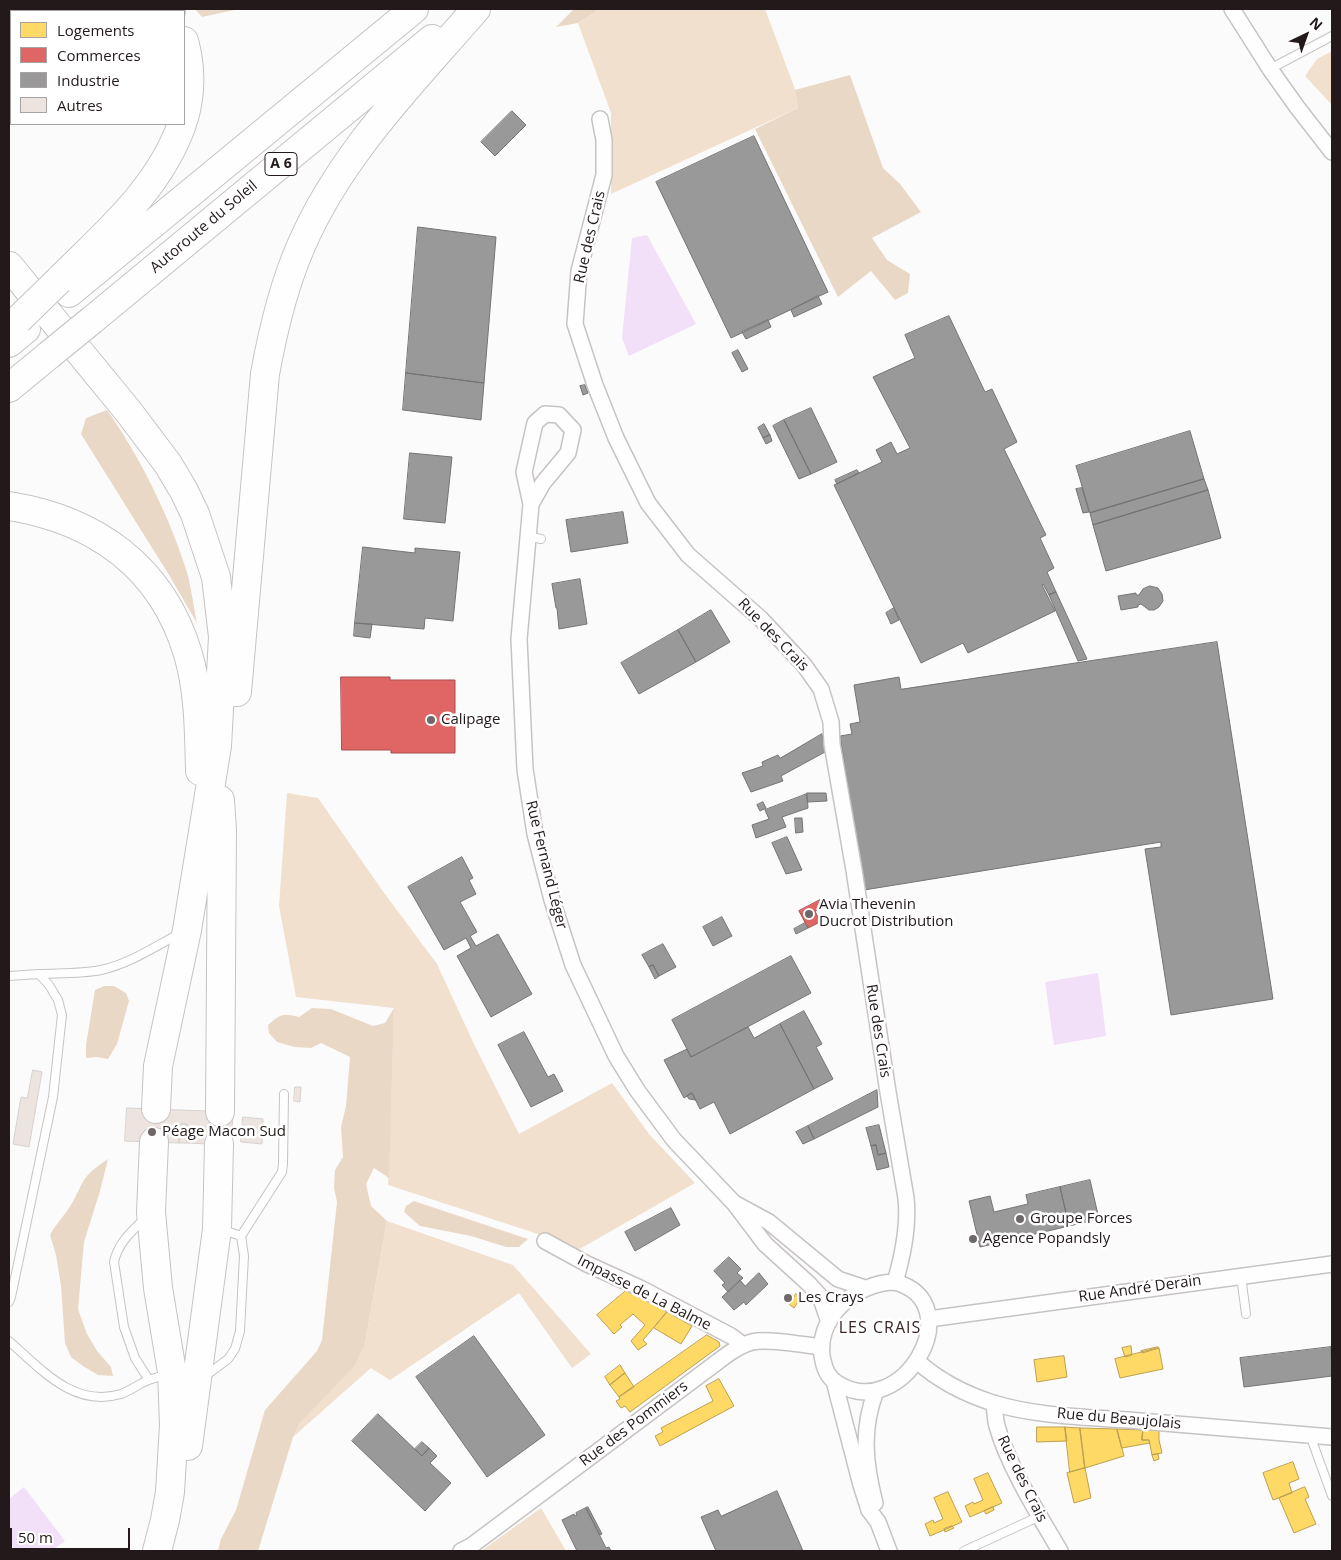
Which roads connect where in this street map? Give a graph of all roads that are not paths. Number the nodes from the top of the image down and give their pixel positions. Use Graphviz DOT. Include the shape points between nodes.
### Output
graph roads {
  1 [pos="414,9"];
  2 [pos="469,9"];
  3 [pos="476,9"];
  4 [pos="1232,9"];
  5 [pos="1332,36"];
  6 [pos="185,47"];
  7 [pos="1270,69"];
  8 [pos="185,114"];
  9 [pos="600,119"];
  10 [pos="182,125"];
  11 [pos="1332,152"];
  12 [pos="9,266"];
  13 [pos="64,287"];
  14 [pos="15,330"];
  15 [pos="9,388"];
  16 [pos="531,504"];
  17 [pos="9,506"];
  18 [pos="212,836"];
  19 [pos="187,930"];
  20 [pos="39,974"];
  21 [pos="9,976"];
  22 [pos="284,1094"];
  23 [pos="156,1109"];
  24 [pos="220,1112"];
  25 [pos="154,1142"];
  26 [pos="219,1144"];
  27 [pos="734,1203"];
  28 [pos="151,1212"];
  29 [pos="769,1222"];
  30 [pos="229,1232"];
  31 [pos="757,1235"];
  32 [pos="545,1241"];
  33 [pos="1332,1264"];
  34 [pos="1241,1276"];
  35 [pos="895,1282"];
  36 [pos="865,1288"];
  37 [pos="9,1302"];
  38 [pos="1246,1314"];
  39 [pos="929,1319"];
  40 [pos="829,1322"];
  41 [pos="9,1341"];
  42 [pos="741,1346"];
  43 [pos="822,1347"];
  44 [pos="917,1361"];
  45 [pos="160,1376"];
  46 [pos="834,1381"];
  47 [pos="197,1383"];
  48 [pos="876,1391"];
  49 [pos="994,1403"];
  50 [pos="1310,1435"];
  51 [pos="1332,1437"];
  52 [pos="1332,1496"];
  53 [pos="1040,1516"];
  54 [pos="878,1522"];
  55 [pos="157,1551"];
  56 [pos="173,1551"];
  57 [pos="461,1551"];
  58 [pos="889,1551"];
  59 [pos="964,1551"];
  60 [pos="1060,1551"];
  1 -- 13 [label="highway, A 6"];
  2 -- 15 [label="highway, Autoroute du Soleil / A 6, bridge"];
  3 -- 18 [label="highway" via="358,147 318,213 287,283 265,374 242,650"];
  4 -- 7 [label="street"];
  5 -- 7 [label="lane"];
  6 -- 8 [label="highway" via="189,69"];
  7 -- 11 [label="street"];
  9 -- 35 [label="street, Rue des Crais" via="604,175 580,272 576,324 595,385 624,456 648,503 688,555 761,619 804,665 820,689 832,722 832,744 906,1198 908,1216"];
  10 -- 13 [label="highway" via="168,157 149,186"];
  12 -- 18 [label="highway" via="144,432 168,464 195,514 216,577 223,637"];
  13 -- 14 [label="highway, A 6"];
  16 -- 16 [label="street, Rue Fernand Léger" via="568,452 573,430 559,414 545,414 535,423 524,472"];
  16 -- 27 [label="street, Rue Fernand Léger" via="534,538 519,638 524,769 535,834 552,900 573,964 616,1056 674,1140"];
  17 -- 18 [label="highway" via="59,517 108,542 135,565 165,603 185,648 194,682"];
  18 -- 19 [label="highway"];
  18 -- 24 [label="highway"];
  19 -- 20 [label="lane" via="109,968"];
  19 -- 23 [label="highway" via="158,1066"];
  20 -- 21 [label="lane"];
  20 -- 37 [label="lane" via="50,985 62,1016 53,1097"];
  22 -- 30 [label="lane" via="282,1172"];
  25 -- 28 [label="highway"];
  26 -- 30 [label="highway"];
  27 -- 29 [label="street, Rue Fernand Léger"];
  27 -- 31 [label="street, Rue Fernand Léger"];
  28 -- 45 [label="highway" via="158,1288"];
  28 -- 45 [label="lane" via="125,1238 116,1251 114,1262 124,1327 135,1358"];
  29 -- 31 [label="lane"];
  29 -- 36 [label="street, Rue Fernand Léger" via="838,1279"];
  30 -- 47 [label="highway"];
  30 -- 47 [label="lane" via="244,1256 240,1331 228,1359"];
  31 -- 40 [label="street, Rue Fernand Léger" via="820,1296"];
  32 -- 42 [label="street, Impasse de La Balme" via="731,1336"];
  33 -- 34 [label="street, Rue André Derain"];
  34 -- 38 [label="lane"];
  34 -- 39 [label="street, Rue André Derain"];
  35 -- 36 [label="street"];
  35 -- 39 [label="street" via="916,1294"];
  36 -- 40 [label="street" via="845,1302"];
  39 -- 44 [label="street" via="928,1338"];
  40 -- 43 [label="street"];
  41 -- 45 [label="lane" via="66,1388 92,1397 108,1397 131,1390"];
  42 -- 43 [label="street, Rue des Pommiers" via="762,1341"];
  42 -- 57 [label="street, Rue des Pommiers"];
  43 -- 46 [label="street" via="824,1365"];
  44 -- 48 [label="street" via="898,1381"];
  44 -- 49 [label="street, Rue du Beaujolais" via="950,1384"];
  45 -- 55 [label="highway" via="174,1425 172,1472"];
  46 -- 48 [label="street" via="851,1390"];
  46 -- 54 [label="street" via="861,1485 869,1510"];
  47 -- 56 [label="highway" via="190,1422 184,1500"];
  48 -- 54 [label="street" via="868,1414 866,1445"];
  49 -- 50 [label="street, Rue du Beaujolais" via="1068,1415"];
  49 -- 53 [label="street, Rue des Crais" via="1002,1441"];
  50 -- 51 [label="street, Rue du Beaujolais"];
  50 -- 52 [label="lane"];
  53 -- 59 [label="lane"];
  53 -- 60 [label="street, Rue des Crais"];
  54 -- 58 [label="street"];
}
